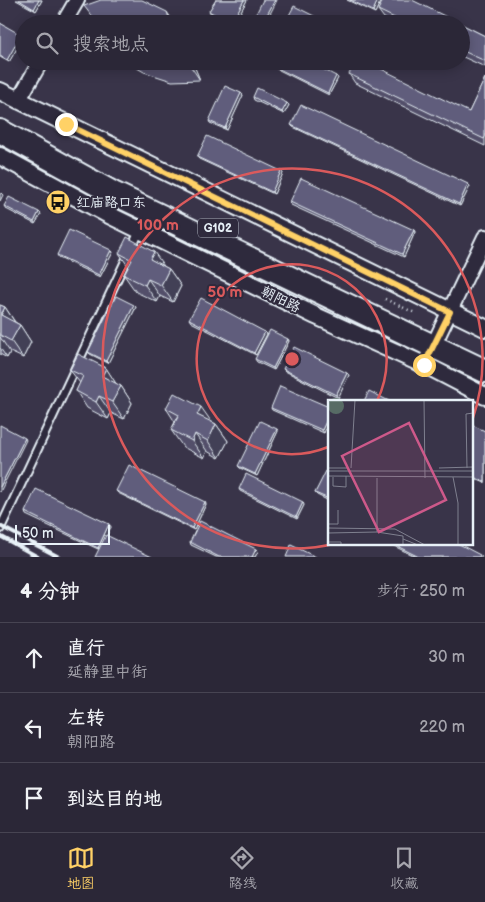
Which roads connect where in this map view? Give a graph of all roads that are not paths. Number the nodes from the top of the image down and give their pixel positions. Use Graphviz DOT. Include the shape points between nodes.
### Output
graph roads {
  1 [pos="76,0"];
  2 [pos="68,15"];
  3 [pos="36,70"];
  4 [pos="0,91"];
  5 [pos="18,101"];
  6 [pos="0,116"];
  7 [pos="0,131"];
  8 [pos="0,156"];
  9 [pos="140,230"];
  10 [pos="485,237"];
  11 [pos="450,312"];
  12 [pos="485,328"];
  13 [pos="432,349"];
  14 [pos="485,356"];
  15 [pos="485,372"];
  16 [pos="485,396"];
  17 [pos="0,529"];
  1 -- 2 [label="street"];
  3 -- 5 [label="street"];
  4 -- 5 [label="street"];
  5 -- 11 [label="street"];
  6 -- 13 [label="highway, 朝阳路 / G102"];
  7 -- 13 [label="highway, 朝阳路 / G102" via="113,193"];
  8 -- 9 [label="street, 朝阳路"];
  9 -- 13 [label="street, 朝阳路" via="316,316"];
  9 -- 17 [label="lane"];
  10 -- 11 [label="street"];
  11 -- 12 [label="street"];
  11 -- 13 [label="street"];
  13 -- 14 [label="highway, 朝阳路 / G102"];
  13 -- 15 [label="highway, 朝阳路 / G102"];
  13 -- 16 [label="street, 朝阳路"];
}
